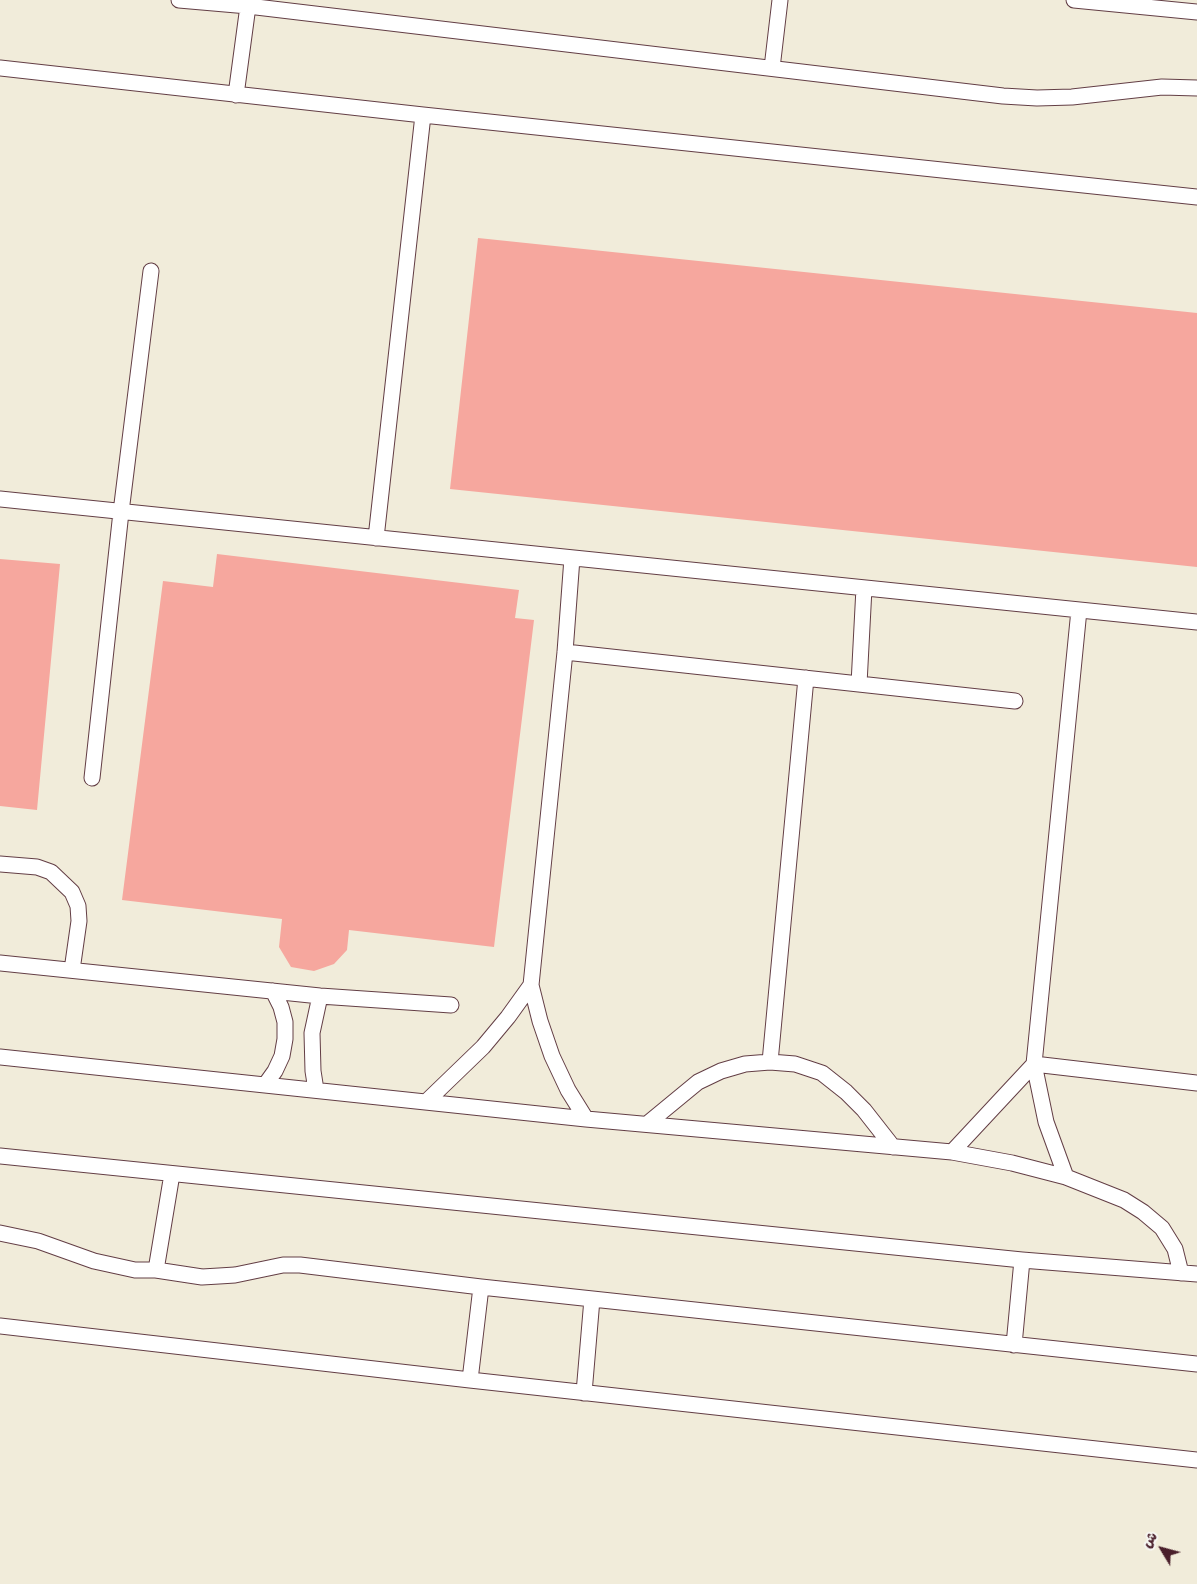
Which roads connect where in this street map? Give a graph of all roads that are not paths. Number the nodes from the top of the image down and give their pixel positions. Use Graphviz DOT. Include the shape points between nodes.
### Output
graph roads {
  1 [pos="179,0"];
  2 [pos="780,0"];
  3 [pos="1074,0"];
  4 [pos="248,6"];
  5 [pos="1197,12"];
  6 [pos="0,68"];
  7 [pos="772,68"];
  8 [pos="1197,88"];
  9 [pos="236,95"];
  10 [pos="423,115"];
  11 [pos="1197,197"];
  12 [pos="151,270"];
  13 [pos="0,499"];
  14 [pos="121,512"];
  15 [pos="376,538"];
  16 [pos="572,558"];
  17 [pos="864,588"];
  18 [pos="1079,610"];
  19 [pos="1197,622"];
  20 [pos="565,652"];
  21 [pos="806,678"];
  22 [pos="859,684"];
  23 [pos="1015,701"];
  24 [pos="92,778"];
  25 [pos="0,864"];
  26 [pos="0,963"];
  27 [pos="72,970"];
  28 [pos="531,985"];
  29 [pos="273,991"];
  30 [pos="320,996"];
  31 [pos="451,1005"];
  32 [pos="0,1057"];
  33 [pos="770,1062"];
  34 [pos="1034,1064"];
  35 [pos="1197,1083"];
  36 [pos="264,1085"];
  37 [pos="316,1090"];
  38 [pos="426,1102"];
  39 [pos="586,1119"];
  40 [pos="647,1124"];
  41 [pos="893,1147"];
  42 [pos="952,1152"];
  43 [pos="0,1156"];
  44 [pos="172,1174"];
  45 [pos="1066,1177"];
  46 [pos="0,1233"];
  47 [pos="1022,1260"];
  48 [pos="156,1270"];
  49 [pos="1182,1273"];
  50 [pos="1197,1274"];
  51 [pos="481,1287"];
  52 [pos="592,1299"];
  53 [pos="0,1326"];
  54 [pos="1014,1345"];
  55 [pos="1197,1364"];
  56 [pos="470,1380"];
  57 [pos="584,1392"];
  58 [pos="1197,1460"];
  1 -- 4 [label="lane"];
  2 -- 7 [label="lane"];
  3 -- 5 [label="lane"];
  4 -- 7 [label="lane"];
  4 -- 9 [label="lane"];
  6 -- 9 [label="lane"];
  7 -- 8 [label="lane" via="1037,98 1162,87"];
  9 -- 10 [label="lane"];
  10 -- 11 [label="lane"];
  10 -- 15 [label="lane"];
  12 -- 14 [label="lane"];
  13 -- 14 [label="lane"];
  14 -- 15 [label="lane"];
  14 -- 24 [label="lane"];
  15 -- 16 [label="lane"];
  16 -- 17 [label="lane"];
  16 -- 20 [label="lane"];
  17 -- 18 [label="lane"];
  17 -- 22 [label="lane"];
  18 -- 19 [label="lane"];
  18 -- 34 [label="lane"];
  20 -- 21 [label="lane"];
  20 -- 28 [label="lane"];
  21 -- 22 [label="lane"];
  21 -- 33 [label="lane"];
  22 -- 23 [label="lane"];
  25 -- 27 [label="lane" via="51,872 72,892 78,906 79,921"];
  26 -- 27 [label="lane"];
  27 -- 29 [label="lane"];
  28 -- 38 [label="lane" via="483,1047"];
  28 -- 39 [label="lane" via="552,1056"];
  29 -- 30 [label="lane"];
  29 -- 36 [label="lane" via="285,1022 285,1040 282,1056"];
  30 -- 31 [label="lane"];
  30 -- 37 [label="lane" via="312,1033 312,1071"];
  32 -- 36 [label="lane"];
  33 -- 40 [label="lane" via="745,1064 698,1082"];
  33 -- 41 [label="lane" via="795,1064 822,1073 864,1110"];
  34 -- 35 [label="lane"];
  34 -- 42 [label="lane"];
  34 -- 45 [label="lane" via="1046,1122"];
  36 -- 37 [label="lane"];
  37 -- 38 [label="lane"];
  38 -- 39 [label="lane"];
  39 -- 40 [label="lane"];
  40 -- 41 [label="lane"];
  41 -- 42 [label="lane"];
  42 -- 45 [label="lane"];
  43 -- 44 [label="lane"];
  44 -- 47 [label="lane"];
  44 -- 48 [label="lane"];
  45 -- 49 [label="lane" via="1124,1200 1143,1212 1162,1228 1175,1249"];
  46 -- 48 [label="lane" via="38,1241 114,1266"];
  47 -- 49 [label="lane"];
  47 -- 54 [label="lane"];
  48 -- 51 [label="lane" via="219,1276 300,1265"];
  49 -- 50 [label="lane"];
  51 -- 52 [label="lane"];
  51 -- 56 [label="lane"];
  52 -- 54 [label="lane"];
  52 -- 57 [label="lane"];
  53 -- 56 [label="lane"];
  54 -- 55 [label="lane"];
  56 -- 57 [label="lane"];
  57 -- 58 [label="lane"];
}
